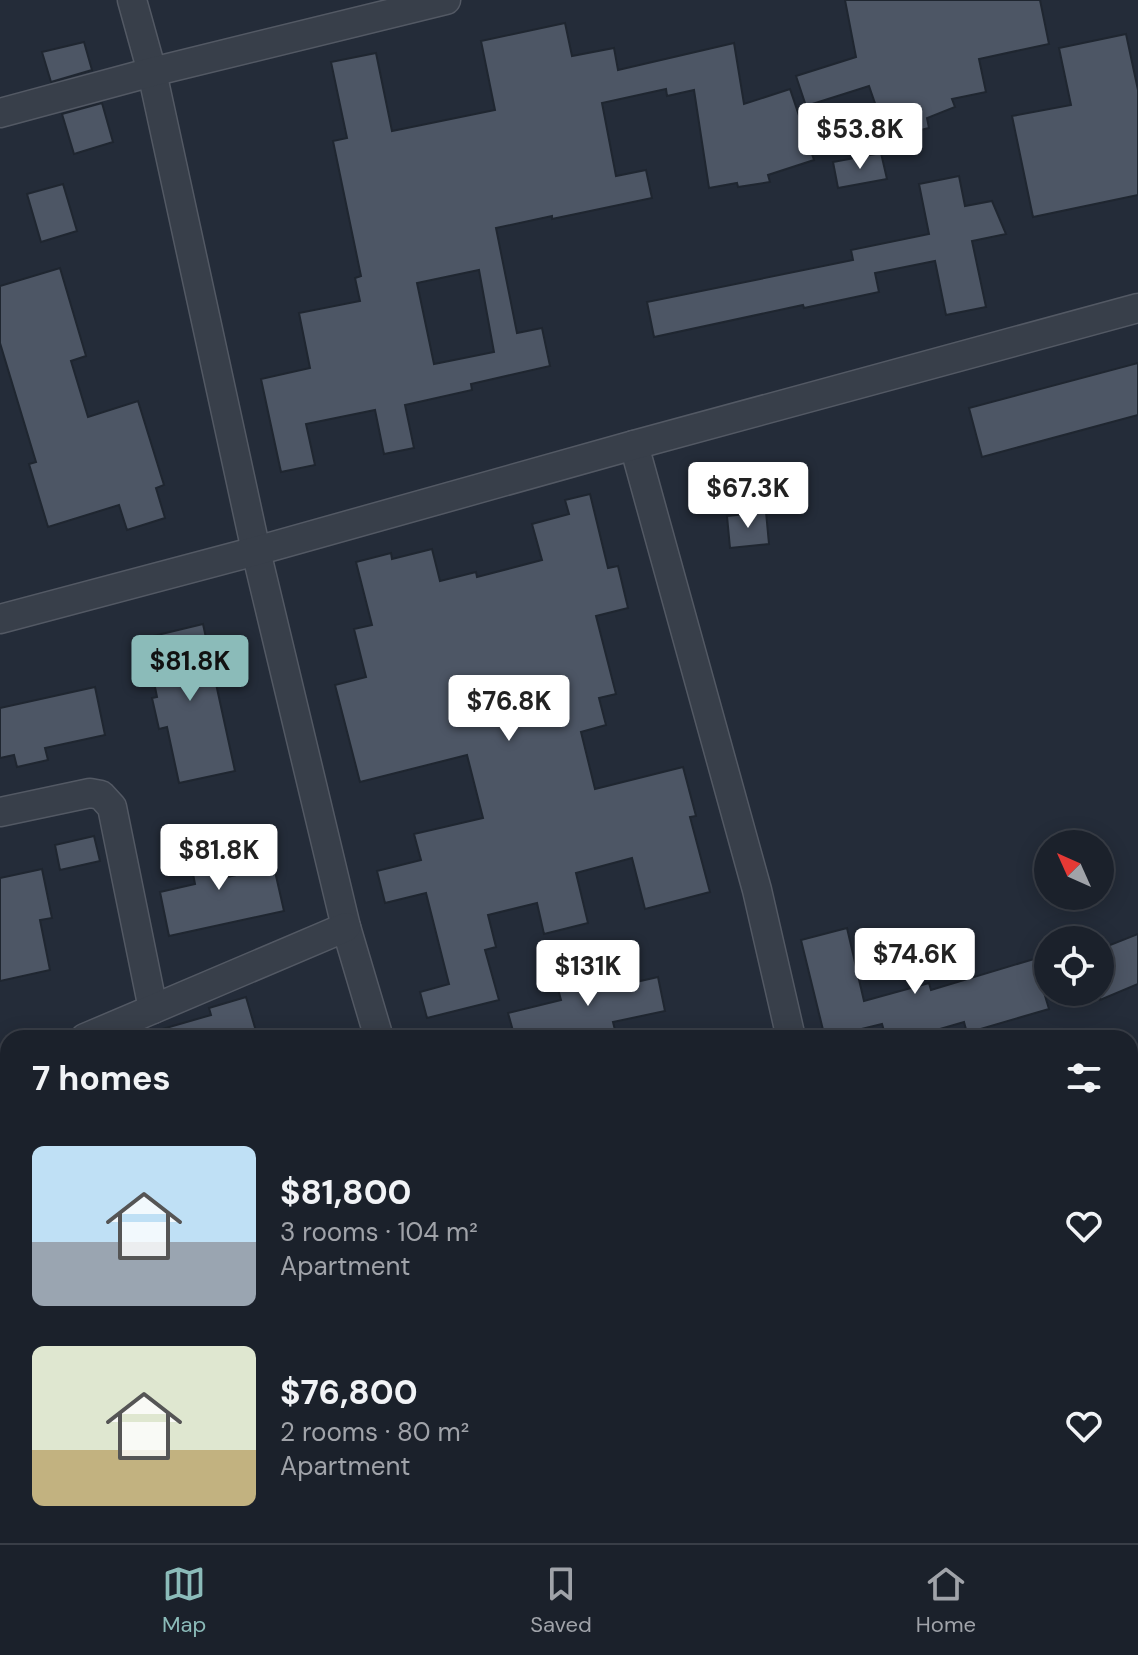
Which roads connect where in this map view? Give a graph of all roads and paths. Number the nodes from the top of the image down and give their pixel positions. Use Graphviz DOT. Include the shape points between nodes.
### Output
graph roads {
  1 [pos="132,0"];
  2 [pos="446,0"];
  3 [pos="152,72"];
  4 [pos="0,113"];
  5 [pos="1138,308"];
  6 [pos="634,445"];
  7 [pos="256,551"];
  8 [pos="0,619"];
  9 [pos="0,812"];
  10 [pos="346,927"];
  11 [pos="153,1009"];
  12 [pos="104,1030"];
  13 [pos="377,1030"];
  14 [pos="789,1030"];
  1 -- 3 [label="street"];
  2 -- 3 [label="street"];
  3 -- 4 [label="street"];
  3 -- 7 [label="street"];
  5 -- 6 [label="street"];
  6 -- 7 [label="street"];
  6 -- 14 [label="street" via="757,890"];
  7 -- 8 [label="street"];
  7 -- 10 [label="street"];
  9 -- 11 [label="street" via="90,793 101,795 112,807"];
  10 -- 11 [label="street"];
  10 -- 13 [label="street"];
  11 -- 12 [label="street"];
}
